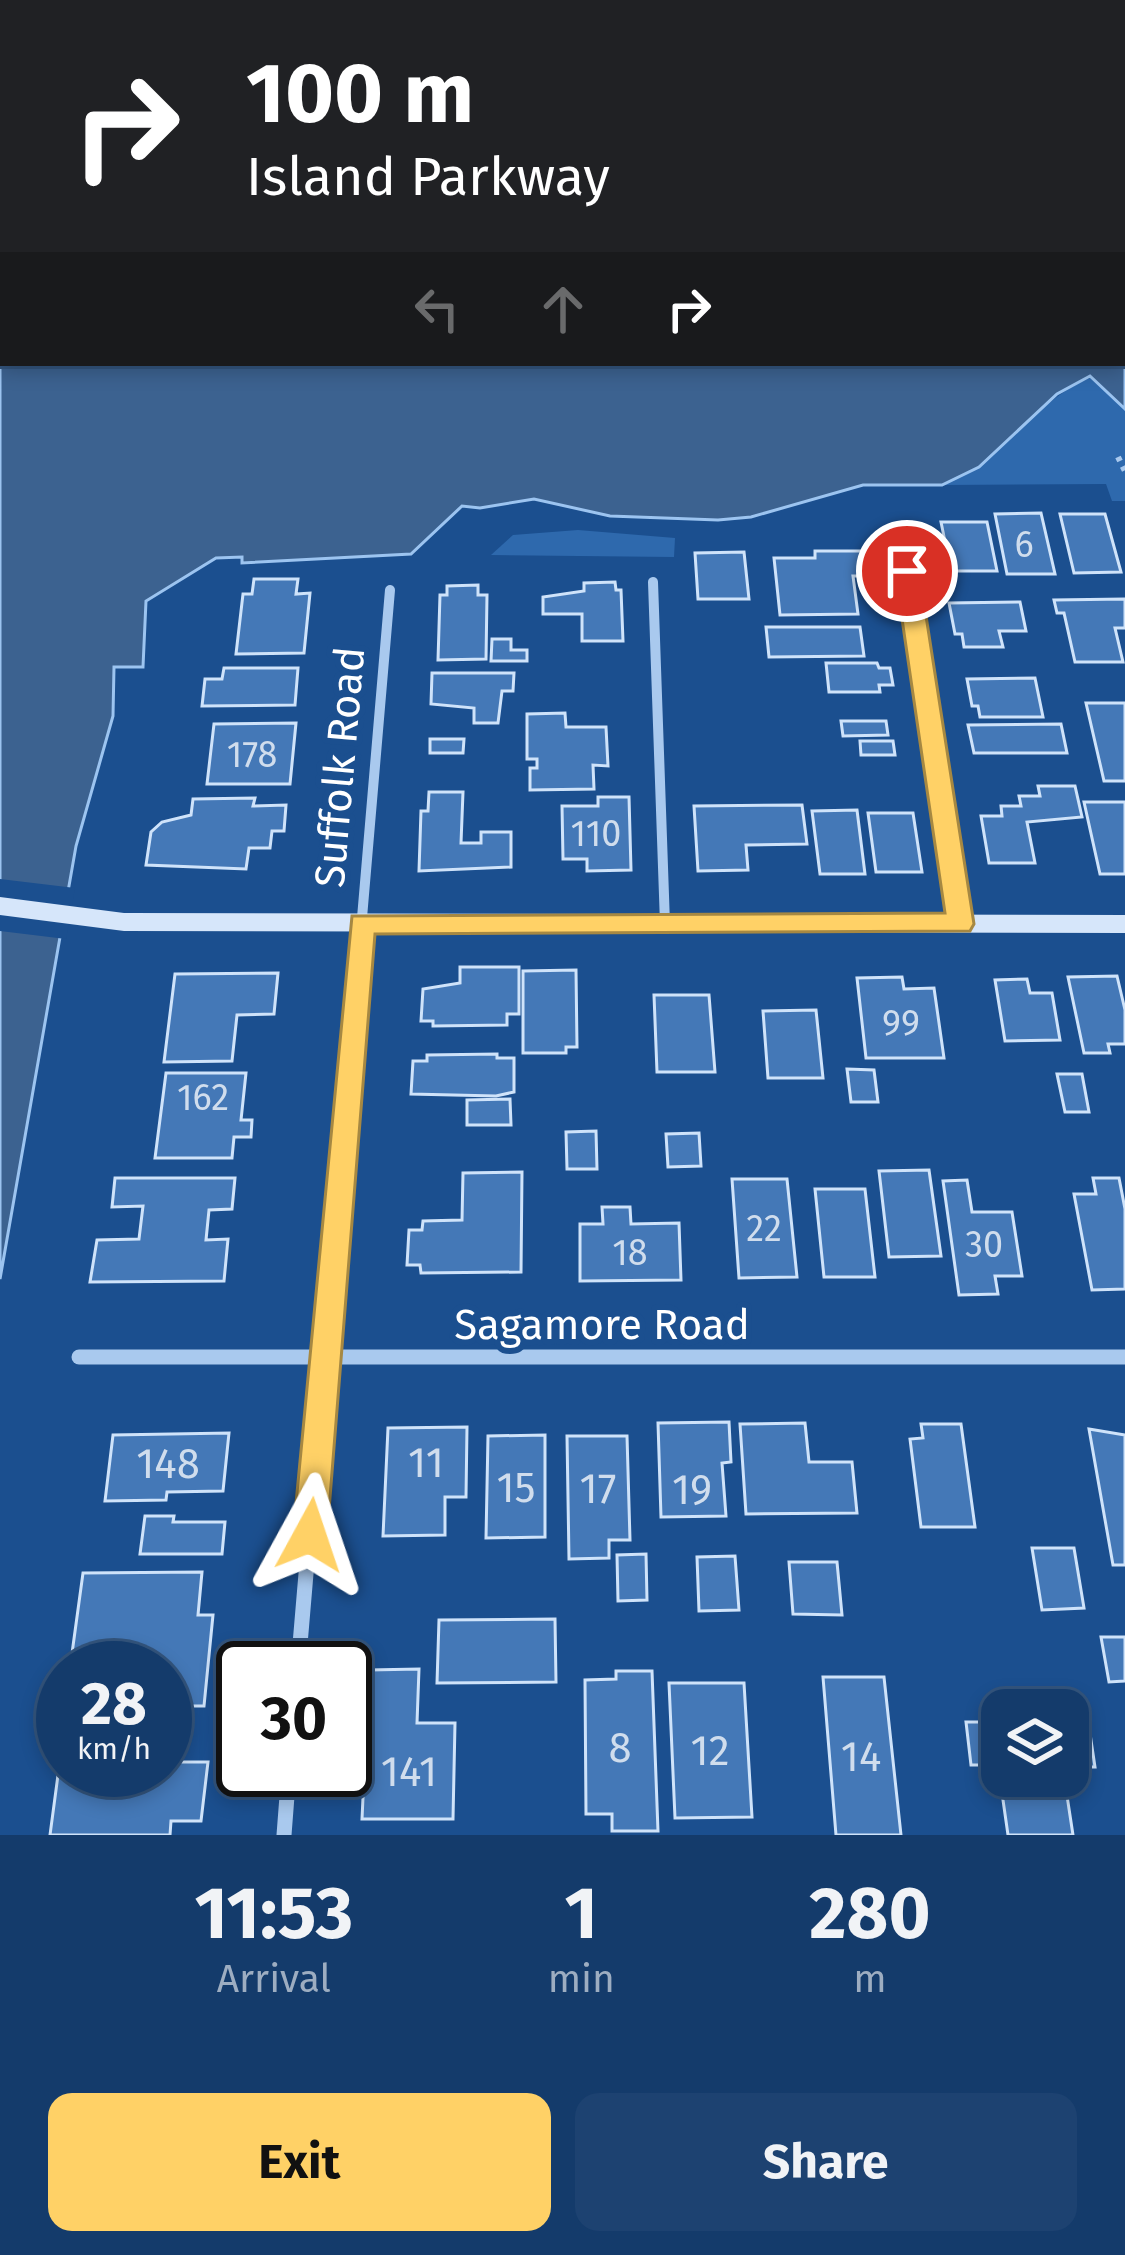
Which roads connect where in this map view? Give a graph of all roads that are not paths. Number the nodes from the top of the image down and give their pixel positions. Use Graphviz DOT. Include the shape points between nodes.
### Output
graph roads {
  1 [pos="907,571"];
  2 [pos="653,582"];
  3 [pos="390,590"];
  4 [pos="0,906"];
  5 [pos="362,923"];
  6 [pos="665,924"];
  7 [pos="961,924"];
  8 [pos="1125,924"];
  9 [pos="79,1357"];
  10 [pos="326,1357"];
  11 [pos="1125,1357"];
  12 [pos="300,1641"];
  13 [pos="288,1797"];
  14 [pos="284,1835"];
  1 -- 7 [label="street"];
  2 -- 6 [label="street"];
  3 -- 5 [label="street, Suffolk Road"];
  4 -- 5 [label="street" via="124,922"];
  5 -- 6 [label="street"];
  5 -- 10 [label="street, Suffolk Road"];
  6 -- 7 [label="street"];
  7 -- 8 [label="street"];
  9 -- 10 [label="street, Sagamore Road"];
  10 -- 11 [label="street, Sagamore Road"];
  10 -- 12 [label="street, Suffolk Road"];
  13 -- 14 [label="street"];
}
